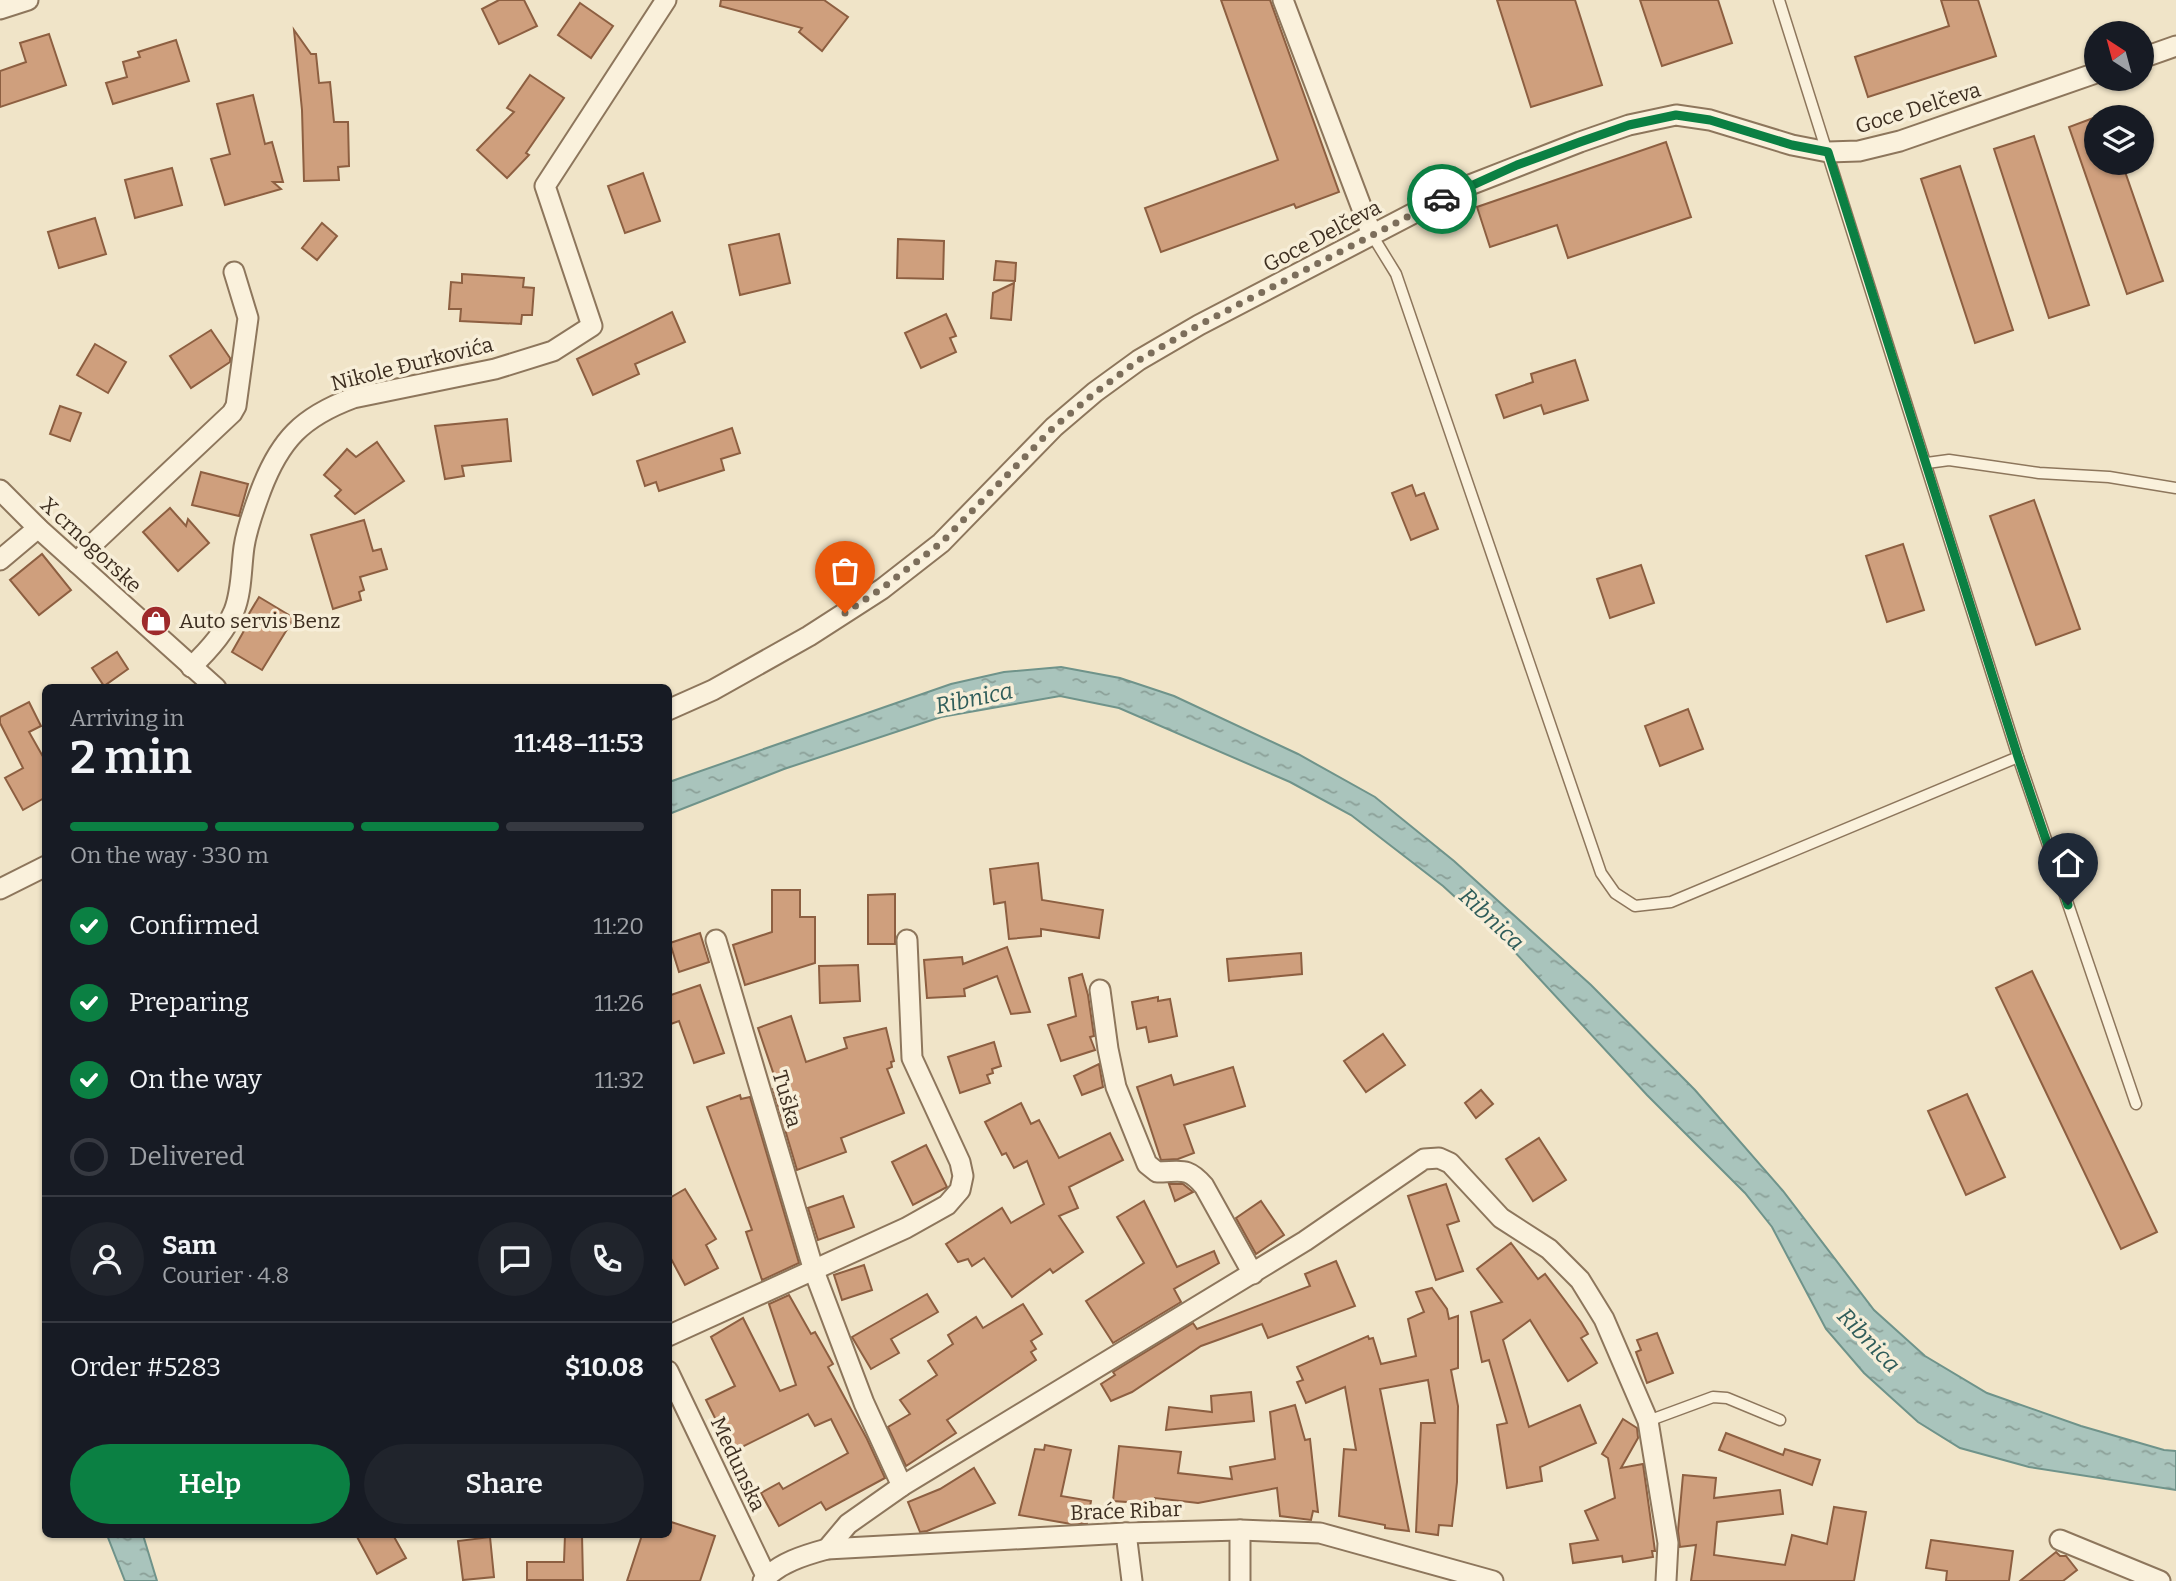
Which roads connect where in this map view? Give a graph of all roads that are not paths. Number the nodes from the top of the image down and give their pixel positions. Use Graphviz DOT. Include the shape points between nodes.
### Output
graph roads {
  1 [pos="28,0"];
  2 [pos="666,0"];
  3 [pos="1283,0"];
  4 [pos="1779,0"];
  5 [pos="0,9"];
  6 [pos="2176,46"];
  7 [pos="2154,54"];
  8 [pos="2084,77"];
  9 [pos="1828,152"];
  10 [pos="1372,235"];
  11 [pos="234,272"];
  12 [pos="1927,463"];
  13 [pos="2176,488"];
  14 [pos="0,490"];
  15 [pos="38,528"];
  16 [pos="0,560"];
  17 [pos="77,562"];
  18 [pos="191,667"];
  19 [pos="211,684"];
  20 [pos="672,708"];
  21 [pos="2018,757"];
  22 [pos="42,868"];
  23 [pos="0,889"];
  24 [pos="716,940"];
  25 [pos="908,940"];
  26 [pos="1100,990"];
  27 [pos="2136,1104"];
  28 [pos="814,1271"];
  29 [pos="1253,1274"];
  30 [pos="672,1334"];
  31 [pos="672,1380"];
  32 [pos="1780,1420"];
  33 [pos="1648,1421"];
  34 [pos="902,1486"];
  35 [pos="1240,1530"];
  36 [pos="1126,1533"];
  37 [pos="2060,1539"];
  38 [pos="827,1549"];
  39 [pos="765,1579"];
  40 [pos="1132,1581"];
  41 [pos="1241,1581"];
  42 [pos="1493,1581"];
  43 [pos="1666,1581"];
  44 [pos="2160,1581"];
  1 -- 5 [label="street"];
  2 -- 18 [label="street, Nikole Đurkovića" via="545,186 592,326 553,351 495,369 353,398 310,418 271,464 248,527 234,612"];
  3 -- 10 [label="street"];
  4 -- 9 [label="lane"];
  6 -- 7 [label="street"];
  8 -- 9 [label="street, Goce Delčeva" via="1900,141 1859,151"];
  9 -- 10 [label="street, Goce Delčeva" via="1676,115 1629,125 1517,165"];
  9 -- 12 [label="lane"];
  10 -- 20 [label="street, Goce Delčeva" via="1139,360 1054,427 941,543 881,589 808,636"];
  10 -- 21 [label="lane" via="1396,274 1601,873 1615,893 1635,906 1671,902"];
  11 -- 17 [label="street" via="248,318 236,406"];
  12 -- 13 [label="lane" via="1950,460"];
  12 -- 21 [label="lane"];
  14 -- 15 [label="street, X crnogorske"];
  15 -- 16 [label="street"];
  15 -- 17 [label="street, X crnogorske"];
  17 -- 18 [label="street, X crnogorske"];
  18 -- 19 [label="street, X crnogorske"];
  21 -- 27 [label="lane"];
  22 -- 23 [label="street"];
  24 -- 28 [label="street, Tuška"];
  25 -- 28 [label="street" via="912,1058 960,1162 960,1190 947,1205 906,1228"];
  26 -- 29 [label="street" via="1116,1087 1147,1164 1157,1172 1194,1174"];
  28 -- 30 [label="street"];
  28 -- 34 [label="street, Tuška" via="864,1403"];
  29 -- 33 [label="street" via="1423,1159 1439,1158 1451,1163 1501,1218 1549,1249 1580,1280 1604,1319"];
  29 -- 34 [label="street"];
  31 -- 39 [label="street, Medunska"];
  32 -- 33 [label="lane" via="1727,1398 1713,1397"];
  33 -- 43 [label="street" via="1668,1543"];
  34 -- 38 [label="street" via="848,1524"];
  35 -- 36 [label="street, Braće Ribar"];
  35 -- 41 [label="street"];
  35 -- 42 [label="street, Braće Ribar" via="1320,1533"];
  36 -- 38 [label="street, Braće Ribar"];
  36 -- 40 [label="street"];
  37 -- 44 [label="street"];
  38 -- 39 [label="street, Braće Ribar" via="803,1555"];
}
